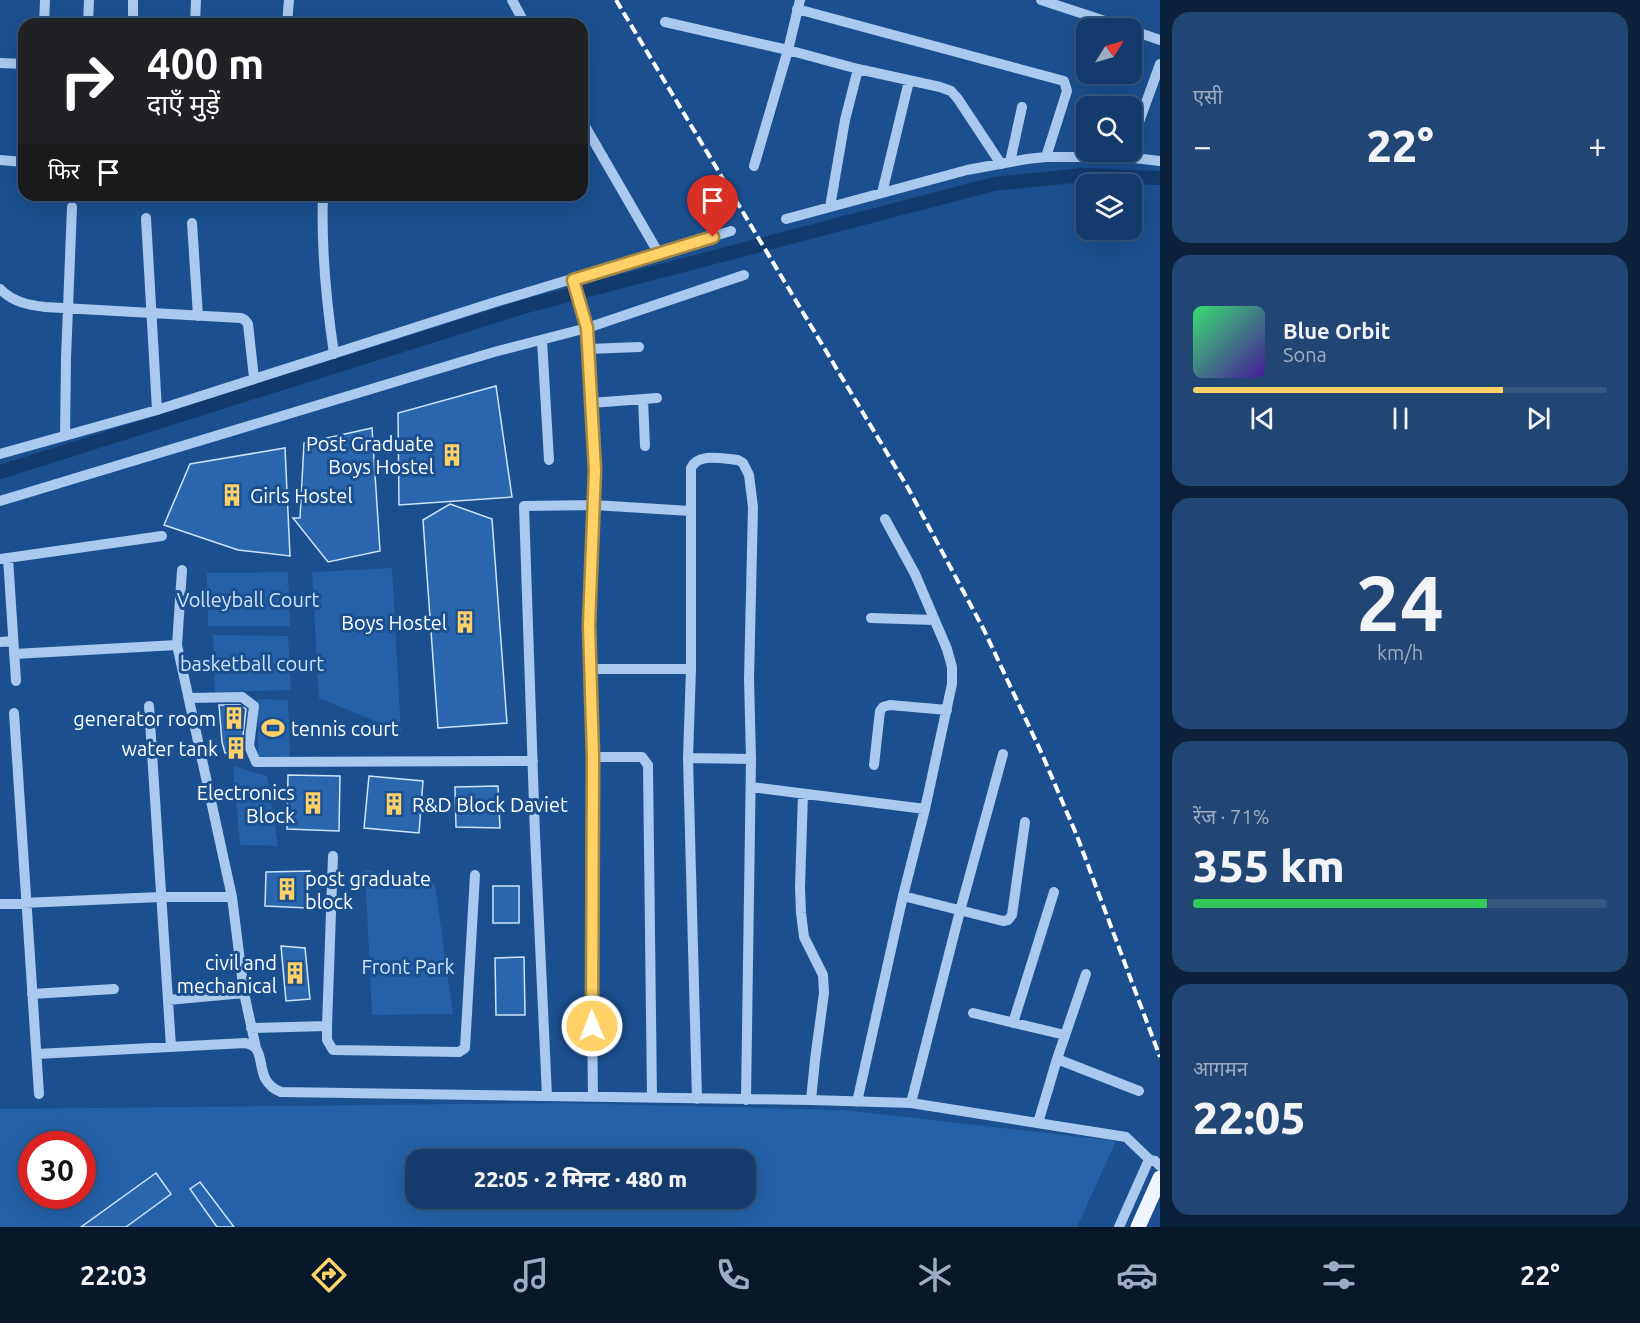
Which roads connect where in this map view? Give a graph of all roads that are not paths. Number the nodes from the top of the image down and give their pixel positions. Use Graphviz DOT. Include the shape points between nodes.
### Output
graph roads {
  1 [pos="45,0"];
  2 [pos="88,0"];
  3 [pos="133,0"];
  4 [pos="196,0"];
  5 [pos="289,0"];
  6 [pos="512,0"];
  7 [pos="1041,0"];
  8 [pos="799,5"];
  9 [pos="44,18"];
  10 [pos="87,18"];
  11 [pos="133,18"];
  12 [pos="195,18"];
  13 [pos="288,18"];
  14 [pos="522,18"];
  15 [pos="1096,18"];
  16 [pos="665,22"];
  17 [pos="1142,34"];
  18 [pos="1160,40"];
  19 [pos="788,50"];
  20 [pos="0,63"];
  21 [pos="18,64"];
  22 [pos="1160,64"];
  23 [pos="858,69"];
  24 [pos="909,81"];
  25 [pos="1022,107"];
  26 [pos="1142,114"];
  27 [pos="588,132"];
  28 [pos="1076,156"];
  29 [pos="1046,157"];
  30 [pos="1142,158"];
  31 [pos="0,160"];
  32 [pos="18,162"];
  33 [pos="1160,162"];
  34 [pos="1006,163"];
  35 [pos="754,166"];
  36 [pos="882,193"];
  37 [pos="322,201"];
  38 [pos="72,207"];
  39 [pos="830,207"];
  40 [pos="146,218"];
  41 [pos="786,219"];
  42 [pos="192,223"];
  43 [pos="731,231"];
  44 [pos="659,254"];
  45 [pos="744,275"];
  46 [pos="573,280"];
  47 [pos="0,289"];
  48 [pos="68,308"];
  49 [pos="151,314"];
  50 [pos="198,316"];
  51 [pos="587,328"];
  52 [pos="542,340"];
  53 [pos="639,347"];
  54 [pos="588,349"];
  55 [pos="334,354"];
  56 [pos="254,378"];
  57 [pos="657,398"];
  58 [pos="643,399"];
  59 [pos="591,403"];
  60 [pos="157,410"];
  61 [pos="65,436"];
  62 [pos="645,446"];
  63 [pos="0,454"];
  64 [pos="549,460"];
  65 [pos="0,501"];
  66 [pos="594,505"];
  67 [pos="690,511"];
  68 [pos="885,519"];
  69 [pos="162,536"];
  70 [pos="4,559"];
  71 [pos="182,570"];
  72 [pos="871,618"];
  73 [pos="934,620"];
  74 [pos="13,641"];
  75 [pos="0,642"];
  76 [pos="177,645"];
  77 [pos="14,654"];
  78 [pos="589,669"];
  79 [pos="691,669"];
  80 [pos="16,681"];
  81 [pos="189,698"];
  82 [pos="149,706"];
  83 [pos="946,710"];
  84 [pos="14,713"];
  85 [pos="1003,754"];
  86 [pos="593,757"];
  87 [pos="688,758"];
  88 [pos="751,759"];
  89 [pos="533,760"];
  90 [pos="874,765"];
  91 [pos="751,787"];
  92 [pos="803,794"];
  93 [pos="925,809"];
  94 [pos="1025,822"];
  95 [pos="333,856"];
  96 [pos="475,875"];
  97 [pos="1053,892"];
  98 [pos="903,896"];
  99 [pos="160,897"];
  100 [pos="232,897"];
  101 [pos="28,903"];
  102 [pos="0,904"];
  103 [pos="960,911"];
  104 [pos="1086,974"];
  105 [pos="114,989"];
  106 [pos="244,993"];
  107 [pos="32,994"];
  108 [pos="168,1000"];
  109 [pos="973,1013"];
  110 [pos="1013,1023"];
  111 [pos="327,1026"];
  112 [pos="251,1028"];
  113 [pos="1065,1035"];
  114 [pos="171,1047"];
  115 [pos="256,1048"];
  116 [pos="38,1054"];
  117 [pos="1057,1059"];
  118 [pos="1139,1091"];
  119 [pos="39,1094"];
  120 [pos="547,1096"];
  121 [pos="593,1096"];
  122 [pos="652,1098"];
  123 [pos="697,1099"];
  124 [pos="746,1100"];
  125 [pos="811,1100"];
  126 [pos="857,1102"];
  127 [pos="911,1103"];
  128 [pos="1038,1123"];
  129 [pos="1150,1160"];
  130 [pos="1160,1166"];
  131 [pos="1160,1178"];
  132 [pos="1119,1227"];
  133 [pos="1138,1227"];
  1 -- 9 [label="street"];
  2 -- 10 [label="street"];
  3 -- 11 [label="street"];
  4 -- 12 [label="street"];
  5 -- 13 [label="street"];
  6 -- 14 [label="street"];
  7 -- 15 [label="street"];
  8 -- 19 [label="street"];
  8 -- 29 [label="street" via="1064,81 1067,91"];
  16 -- 19 [label="street"];
  17 -- 18 [label="street"];
  19 -- 23 [label="street"];
  19 -- 35 [label="street"];
  20 -- 21 [label="street"];
  22 -- 26 [label="street"];
  23 -- 24 [label="street"];
  23 -- 39 [label="street"];
  24 -- 34 [label="street" via="951,91"];
  24 -- 36 [label="street"];
  25 -- 34 [label="street"];
  27 -- 44 [label="street"];
  28 -- 29 [label="street"];
  29 -- 34 [label="street"];
  30 -- 33 [label="street"];
  31 -- 32 [label="street"];
  34 -- 36 [label="street"];
  36 -- 39 [label="street"];
  37 -- 55 [label="street" via="324,289"];
  38 -- 48 [label="street"];
  39 -- 41 [label="street"];
  40 -- 49 [label="street"];
  42 -- 50 [label="street"];
  43 -- 44 [label="street"];
  44 -- 46 [label="street"];
  45 -- 51 [label="street"];
  46 -- 51 [label="street"];
  46 -- 55 [label="street"];
  47 -- 48 [label="street" via="24,304"];
  48 -- 49 [label="street"];
  48 -- 61 [label="street"];
  49 -- 50 [label="street"];
  49 -- 60 [label="street"];
  50 -- 56 [label="street" via="245,320"];
  51 -- 52 [label="street"];
  51 -- 54 [label="street"];
  52 -- 64 [label="street"];
  52 -- 65 [label="street"];
  53 -- 54 [label="street"];
  54 -- 59 [label="street"];
  55 -- 56 [label="street"];
  56 -- 60 [label="street"];
  57 -- 58 [label="street"];
  58 -- 59 [label="street"];
  58 -- 62 [label="street"];
  59 -- 66 [label="street"];
  60 -- 61 [label="street"];
  61 -- 63 [label="street"];
  66 -- 67 [label="street"];
  66 -- 78 [label="street"];
  66 -- 89 [label="street" via="524,506"];
  67 -- 79 [label="street"];
  67 -- 88 [label="street" via="693,463 703,458 743,463 753,507"];
  68 -- 73 [label="street" via="920,583"];
  69 -- 70 [label="street"];
  70 -- 74 [label="street"];
  71 -- 76 [label="street"];
  72 -- 73 [label="street"];
  73 -- 83 [label="street" via="952,667"];
  74 -- 75 [label="street"];
  74 -- 77 [label="street"];
  76 -- 77 [label="street"];
  76 -- 81 [label="street"];
  77 -- 80 [label="street"];
  78 -- 79 [label="street"];
  78 -- 86 [label="street"];
  79 -- 87 [label="street"];
  81 -- 89 [label="street" via="242,698 254,706 249,746 256,762"];
  81 -- 100 [label="street"];
  82 -- 99 [label="street"];
  83 -- 90 [label="street" via="883,707"];
  83 -- 93 [label="street"];
  84 -- 101 [label="street"];
  85 -- 103 [label="street"];
  86 -- 121 [label="street"];
  86 -- 122 [label="street" via="642,757 648,765"];
  87 -- 88 [label="street"];
  87 -- 123 [label="street"];
  88 -- 91 [label="street"];
  89 -- 120 [label="street"];
  91 -- 92 [label="street"];
  91 -- 124 [label="street"];
  92 -- 93 [label="street"];
  92 -- 125 [label="street" via="801,913 804,937 823,975 824,993"];
  93 -- 98 [label="street"];
  94 -- 103 [label="street" via="1011,918 1003,921"];
  95 -- 111 [label="street"];
  96 -- 111 [label="street" via="465,1048 459,1052 333,1050 327,1040"];
  97 -- 110 [label="street"];
  98 -- 103 [label="street"];
  98 -- 126 [label="street"];
  99 -- 100 [label="street"];
  99 -- 101 [label="street"];
  99 -- 108 [label="street"];
  100 -- 106 [label="street"];
  101 -- 102 [label="street"];
  101 -- 107 [label="street"];
  103 -- 127 [label="street"];
  104 -- 113 [label="street"];
  105 -- 107 [label="street"];
  106 -- 108 [label="street"];
  106 -- 112 [label="street"];
  107 -- 116 [label="street"];
  108 -- 114 [label="street"];
  109 -- 110 [label="street"];
  110 -- 113 [label="street"];
  111 -- 112 [label="street"];
  112 -- 115 [label="street"];
  113 -- 117 [label="street"];
  114 -- 115 [label="street" via="245,1043"];
  114 -- 116 [label="street"];
  115 -- 120 [label="street" via="264,1079 281,1092"];
  116 -- 119 [label="street"];
  117 -- 118 [label="street"];
  117 -- 128 [label="street"];
  120 -- 121 [label="street"];
  121 -- 122 [label="street"];
  122 -- 123 [label="street"];
  123 -- 124 [label="street"];
  124 -- 125 [label="street"];
  125 -- 126 [label="street"];
  126 -- 127 [label="street"];
  127 -- 128 [label="street"];
  128 -- 129 [label="street" via="1126,1137"];
  129 -- 130 [label="street"];
  129 -- 132 [label="street"];
  131 -- 133 [label="main road"];
}
